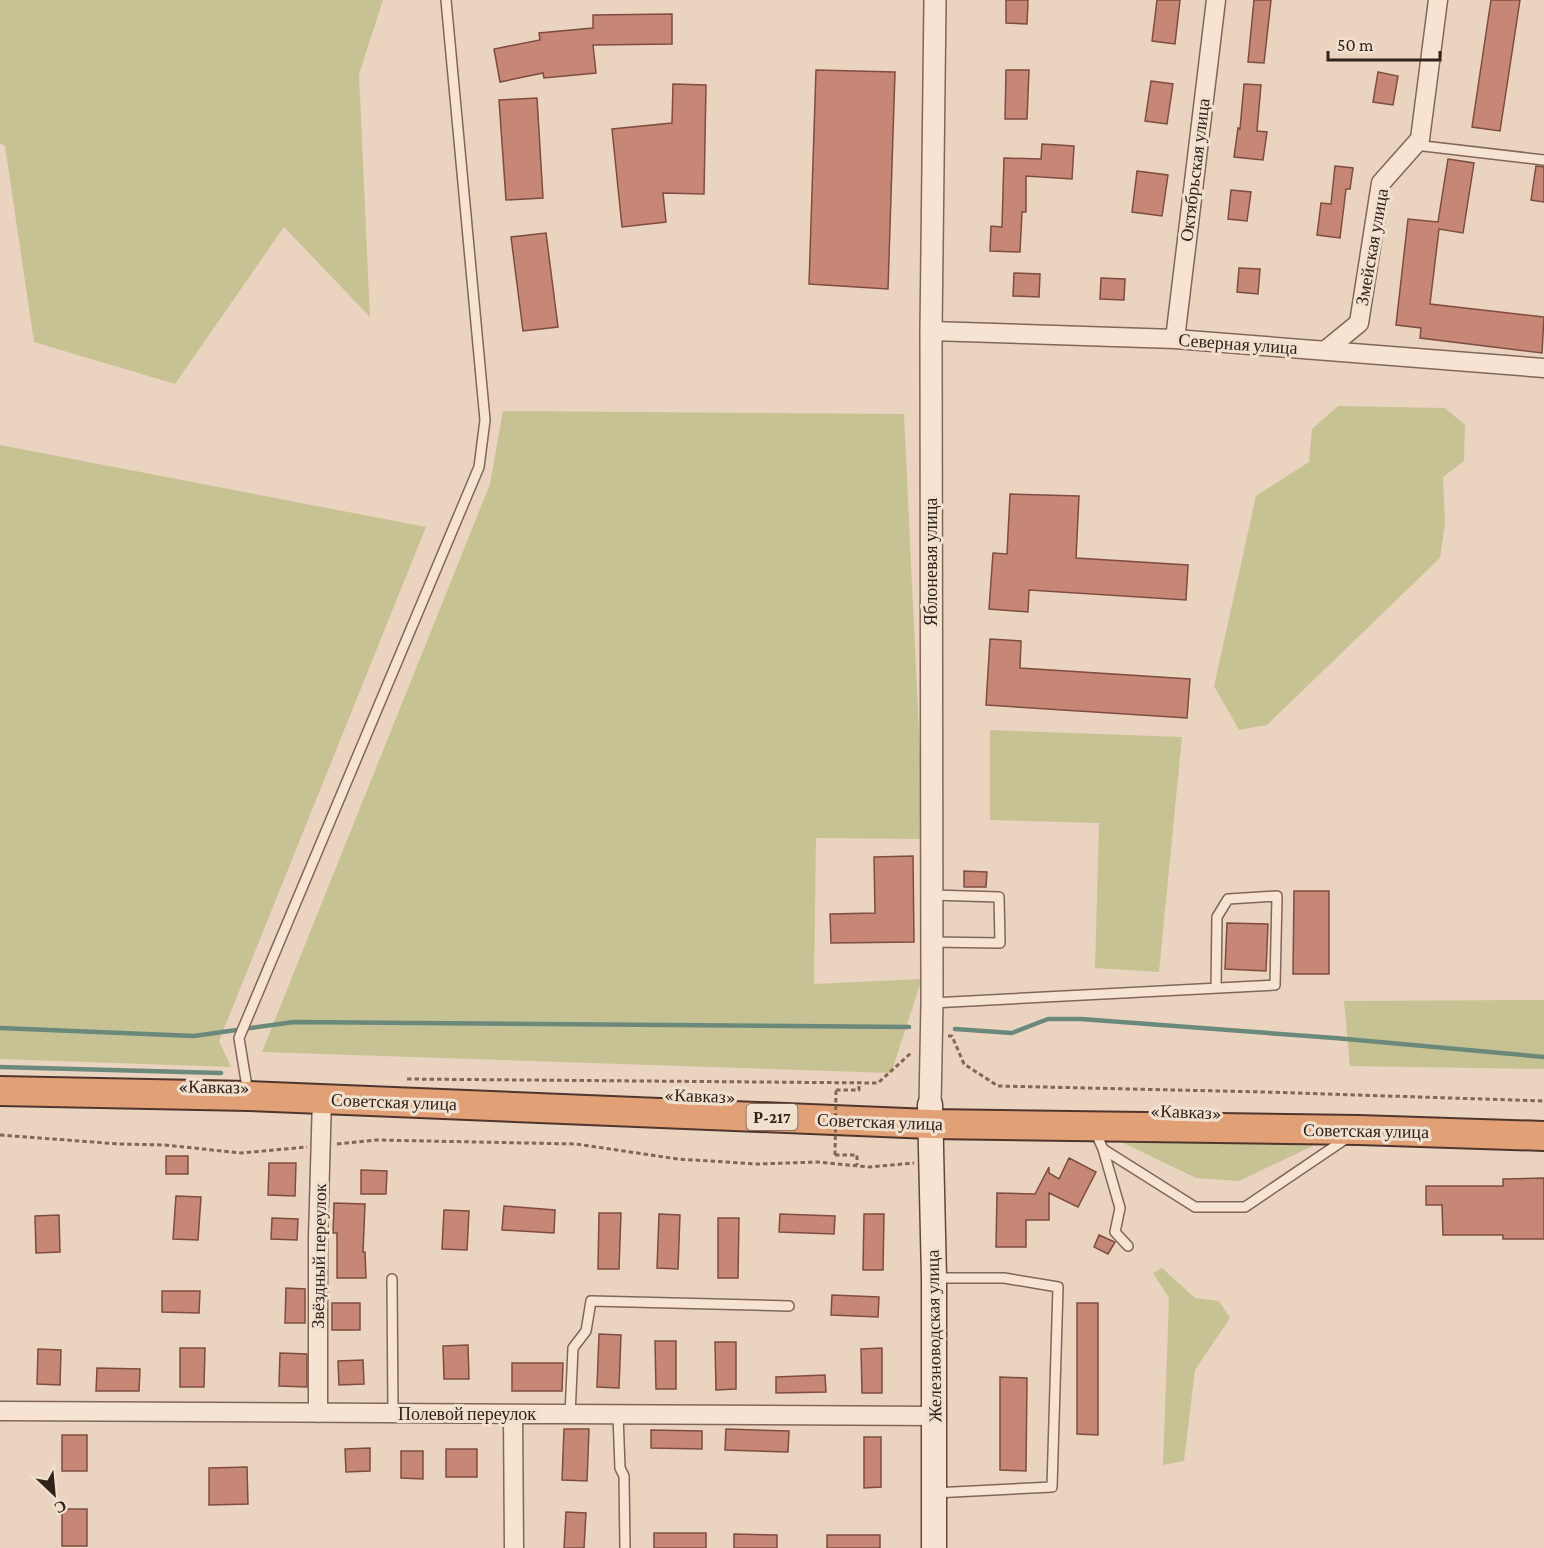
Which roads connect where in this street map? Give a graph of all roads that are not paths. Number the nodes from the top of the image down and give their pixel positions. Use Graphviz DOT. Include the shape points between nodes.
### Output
graph roads {
  1 [pos="446,0"];
  2 [pos="935,0"];
  3 [pos="1216,0"];
  4 [pos="1438,0"];
  5 [pos="1414,145"];
  6 [pos="1544,160"];
  7 [pos="931,331"];
  8 [pos="1175,339"];
  9 [pos="1326,350"];
  10 [pos="1544,368"];
  11 [pos="932,895"];
  12 [pos="932,942"];
  13 [pos="1216,988"];
  14 [pos="932,1004"];
  15 [pos="0,1083"];
  16 [pos="0,1091"];
  17 [pos="248,1092"];
  18 [pos="322,1099"];
  19 [pos="930,1115"];
  20 [pos="1544,1120"];
  21 [pos="1359,1130"];
  22 [pos="1544,1136"];
  23 [pos="1098,1138"];
  24 [pos="1128,1246"];
  25 [pos="934,1278"];
  26 [pos="392,1279"];
  27 [pos="789,1306"];
  28 [pos="0,1411"];
  29 [pos="318,1413"];
  30 [pos="393,1413"];
  31 [pos="513,1414"];
  32 [pos="570,1415"];
  33 [pos="618,1415"];
  34 [pos="935,1416"];
  35 [pos="934,1493"];
  36 [pos="514,1548"];
  37 [pos="625,1548"];
  38 [pos="934,1548"];
  1 -- 17 [label="lane" via="485,420 479,467 239,1038"];
  2 -- 7 [label="street, Яблоневая улица"];
  3 -- 8 [label="street, Октябрьская улица"];
  4 -- 5 [label="street, Змейская улица" via="1420,139"];
  5 -- 6 [label="lane"];
  5 -- 9 [label="street, Змейская улица" via="1381,183 1359,323"];
  7 -- 8 [label="street, Северная улица"];
  7 -- 11 [label="street, Яблоневая улица"];
  8 -- 9 [label="street, Северная улица"];
  9 -- 10 [label="street, Северная улица"];
  11 -- 12 [label="street, Яблоневая улица"];
  11 -- 12 [label="lane" via="999,897 1000,943"];
  12 -- 14 [label="street, Яблоневая улица"];
  13 -- 13 [label="lane" via="1275,985 1277,896 1228,899 1217,917"];
  13 -- 14 [label="lane"];
  14 -- 19 [label="street, Яблоневая улица"];
  15 -- 17 [label="highway, «Кавказ» / Р-217"];
  16 -- 17 [label="highway, Советская улица / Р-217"];
  17 -- 18 [label="highway, Советская улица / Р-217"];
  17 -- 19 [label="highway, «Кавказ» / Р-217" via="714,1096"];
  18 -- 19 [label="highway, Советская улица / Р-217"];
  18 -- 29 [label="street, Звёздный переулок"];
  19 -- 20 [label="highway, «Кавказ» / Р-217"];
  19 -- 23 [label="highway, Советская улица / Р-217"];
  19 -- 25 [label="main road, Железноводская улица"];
  21 -- 22 [label="highway, Советская улица / Р-217"];
  21 -- 23 [label="highway, Советская улица / Р-217"];
  21 -- 23 [label="lane" via="1245,1207 1195,1207"];
  23 -- 24 [label="lane" via="1120,1208 1115,1232"];
  25 -- 34 [label="main road, Железноводская улица"];
  25 -- 35 [label="lane" via="1004,1278 1058,1287 1052,1487"];
  26 -- 30 [label="lane"];
  27 -- 32 [label="lane" via="591,1301 586,1331 573,1348"];
  28 -- 29 [label="street, Полевой переулок"];
  29 -- 30 [label="street, Полевой переулок"];
  30 -- 31 [label="street, Полевой переулок"];
  31 -- 32 [label="street, Полевой переулок"];
  31 -- 36 [label="street"];
  32 -- 33 [label="street, Полевой переулок"];
  33 -- 34 [label="street, Полевой переулок"];
  33 -- 37 [label="lane"];
  34 -- 35 [label="main road, Железноводская улица"];
  35 -- 38 [label="main road, Железноводская улица"];
}
